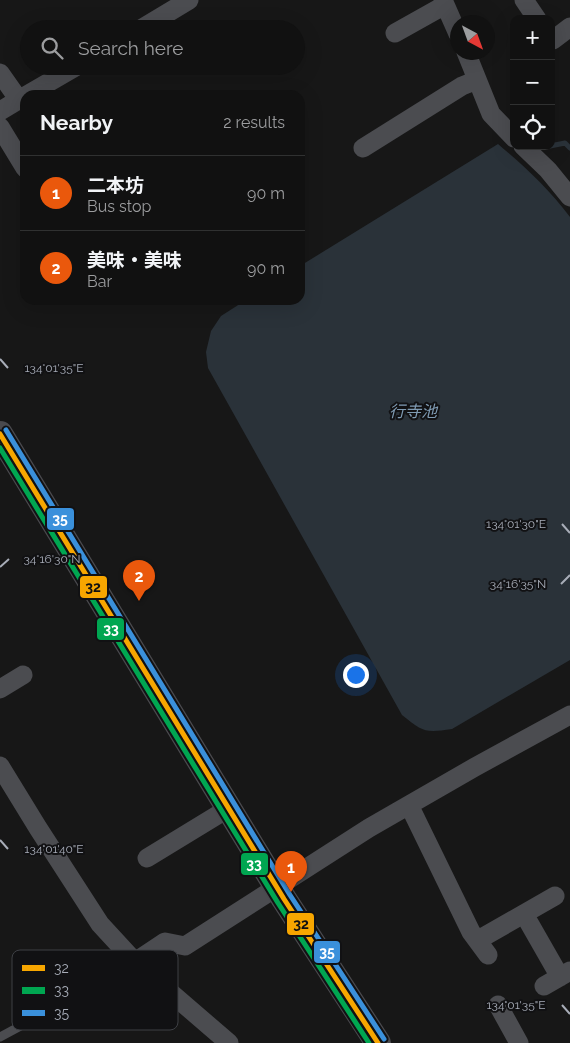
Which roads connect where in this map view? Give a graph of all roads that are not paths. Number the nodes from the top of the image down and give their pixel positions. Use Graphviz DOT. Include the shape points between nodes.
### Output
graph roads {
  1 [pos="189,0"];
  2 [pos="524,0"];
  3 [pos="444,2"];
  4 [pos="164,6"];
  5 [pos="535,15"];
  6 [pos="450,16"];
  7 [pos="150,20"];
  8 [pos="570,27"];
  9 [pos="395,33"];
  10 [pos="555,38"];
  11 [pos="469,60"];
  12 [pos="0,73"];
  13 [pos="61,75"];
  14 [pos="477,80"];
  15 [pos="36,90"];
  16 [pos="20,93"];
  17 [pos="20,99"];
  18 [pos="0,111"];
  19 [pos="0,127"];
  20 [pos="510,134"];
  21 [pos="363,148"];
  22 [pos="527,150"];
  23 [pos="20,160"];
  24 [pos="570,197"];
  25 [pos="0,434"];
  26 [pos="23,676"];
  27 [pos="0,689"];
  28 [pos="570,715"];
  29 [pos="0,766"];
  30 [pos="409,805"];
  31 [pos="229,808"];
  32 [pos="147,858"];
  33 [pos="278,888"];
  34 [pos="555,896"];
  35 [pos="524,914"];
  36 [pos="124,950"];
  37 [pos="150,950"];
  38 [pos="558,978"];
  39 [pos="178,999"];
  40 [pos="498,1004"];
  41 [pos="13,1030"];
  42 [pos="0,1037"];
  43 [pos="228,1043"];
  44 [pos="378,1043"];
  45 [pos="519,1043"];
  1 -- 4 [label="street"];
  2 -- 5 [label="street"];
  3 -- 6 [label="street"];
  3 -- 9 [label="street"];
  4 -- 7 [label="street"];
  8 -- 10 [label="street"];
  11 -- 14 [label="street"];
  12 -- 16 [label="street"];
  13 -- 15 [label="street"];
  14 -- 20 [label="street" via="492,114"];
  14 -- 21 [label="street" via="462,86"];
  17 -- 18 [label="street"];
  19 -- 23 [label="street"];
  22 -- 24 [label="street"];
  25 -- 31 [label="main road"];
  26 -- 27 [label="street"];
  28 -- 30 [label="street"];
  29 -- 36 [label="street" via="100,924"];
  30 -- 33 [label="street"];
  30 -- 35 [label="street" via="459,909 483,948"];
  31 -- 32 [label="street"];
  31 -- 33 [label="main road"];
  33 -- 37 [label="street" via="184,946 164,942"];
  33 -- 44 [label="main road"];
  34 -- 35 [label="street"];
  35 -- 38 [label="street"];
  39 -- 43 [label="street"];
  40 -- 45 [label="street"];
  41 -- 42 [label="lane"];
}
